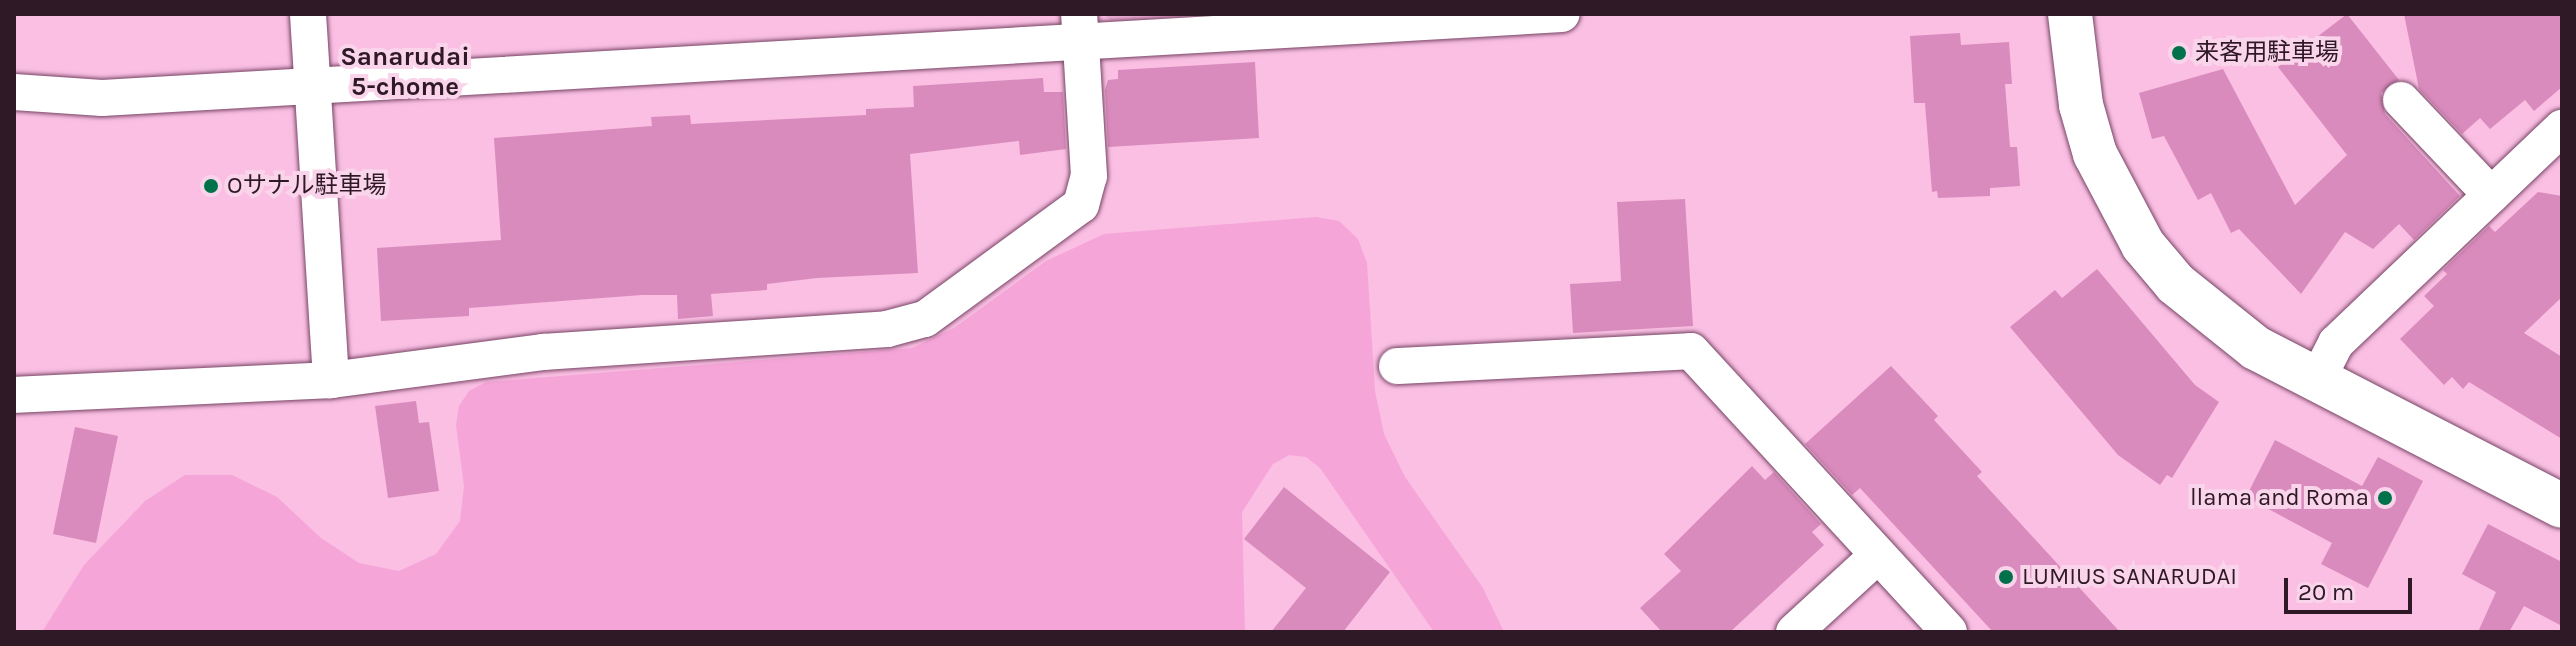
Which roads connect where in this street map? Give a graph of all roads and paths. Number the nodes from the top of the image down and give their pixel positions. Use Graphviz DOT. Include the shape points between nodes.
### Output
graph roads {
  1 [pos="308,14"];
  2 [pos="1562,14"];
  3 [pos="2070,14"];
  4 [pos="1080,28"];
  5 [pos="313,86"];
  6 [pos="14,92"];
  7 [pos="2401,100"];
  8 [pos="2562,128"];
  9 [pos="2491,195"];
  10 [pos="1397,366"];
  11 [pos="331,380"];
  12 [pos="2317,380"];
  13 [pos="14,395"];
  14 [pos="2562,506"];
  15 [pos="1878,555"];
  16 [pos="1794,632"];
  17 [pos="1949,632"];
  1 -- 5 [label="street"];
  2 -- 4 [label="street"];
  3 -- 12 [label="street" via="2081,105 2095,154 2143,245 2214,319"];
  4 -- 5 [label="street"];
  4 -- 11 [label="street" via="1089,176 1081,205 925,319 887,329 543,352"];
  5 -- 6 [label="street" via="102,98"];
  5 -- 11 [label="street"];
  7 -- 9 [label="street"];
  8 -- 9 [label="street"];
  9 -- 12 [label="street" via="2336,343"];
  10 -- 15 [label="street" via="1691,351"];
  11 -- 13 [label="street"];
  12 -- 14 [label="street"];
  15 -- 16 [label="street"];
  15 -- 17 [label="street"];
}
